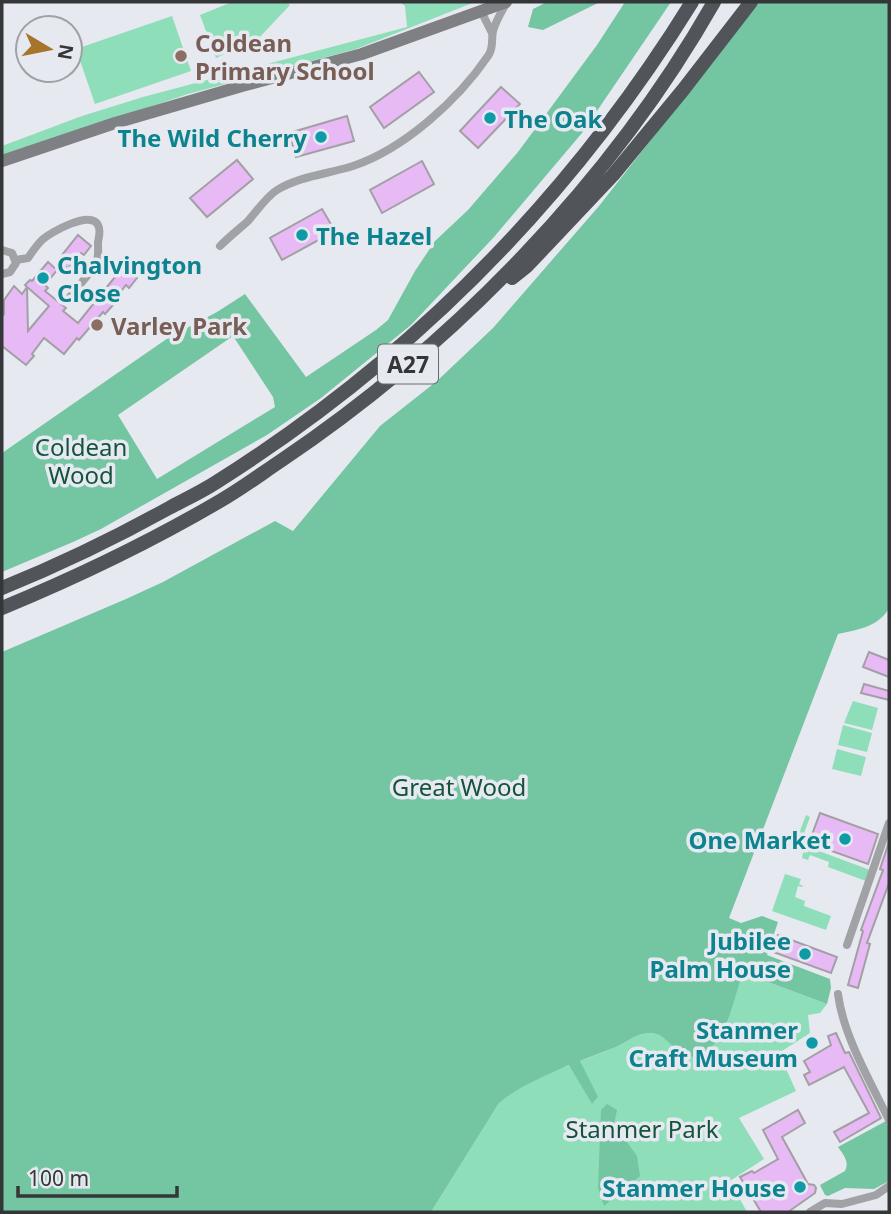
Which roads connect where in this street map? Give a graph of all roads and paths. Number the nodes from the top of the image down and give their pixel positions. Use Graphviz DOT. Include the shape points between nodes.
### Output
graph roads {
  1 [pos="506,2"];
  2 [pos="692,2"];
  3 [pos="714,2"];
  4 [pos="751,2"];
  5 [pos="481,11"];
  6 [pos="492,33"];
  7 [pos="2,162"];
  8 [pos="220,246"];
  9 [pos="2,250"];
  10 [pos="16,260"];
  11 [pos="2,275"];
  12 [pos="69,298"];
  13 [pos="468,312"];
  14 [pos="2,588"];
  15 [pos="2,608"];
  16 [pos="889,823"];
  17 [pos="847,945"];
  18 [pos="838,994"];
  19 [pos="889,1120"];
  20 [pos="889,1186"];
  21 [pos="810,1212"];
  1 -- 5 [label="street"];
  1 -- 6 [label="street"];
  2 -- 14 [label="highway, A27" via="627,101 565,180 454,299 408,340 335,400 215,483 138,525"];
  3 -- 13 [label="highway, A27" via="604,162"];
  4 -- 13 [label="highway, A27" via="613,175 527,266"];
  5 -- 6 [label="street"];
  5 -- 7 [label="street" via="362,54 115,123"];
  6 -- 8 [label="street" via="491,52 475,74 406,138 369,160 289,183"];
  9 -- 10 [label="street"];
  10 -- 11 [label="street" via="13,270"];
  10 -- 12 [label="street" via="28,258 40,242 77,222 89,219 97,223 96,265"];
  13 -- 15 [label="highway, A27" via="357,406 223,500 136,547"];
  16 -- 17 [label="street"];
  18 -- 19 [label="street" via="849,1034"];
  20 -- 21 [label="street" via="876,1195 842,1205 825,1203"];
}
